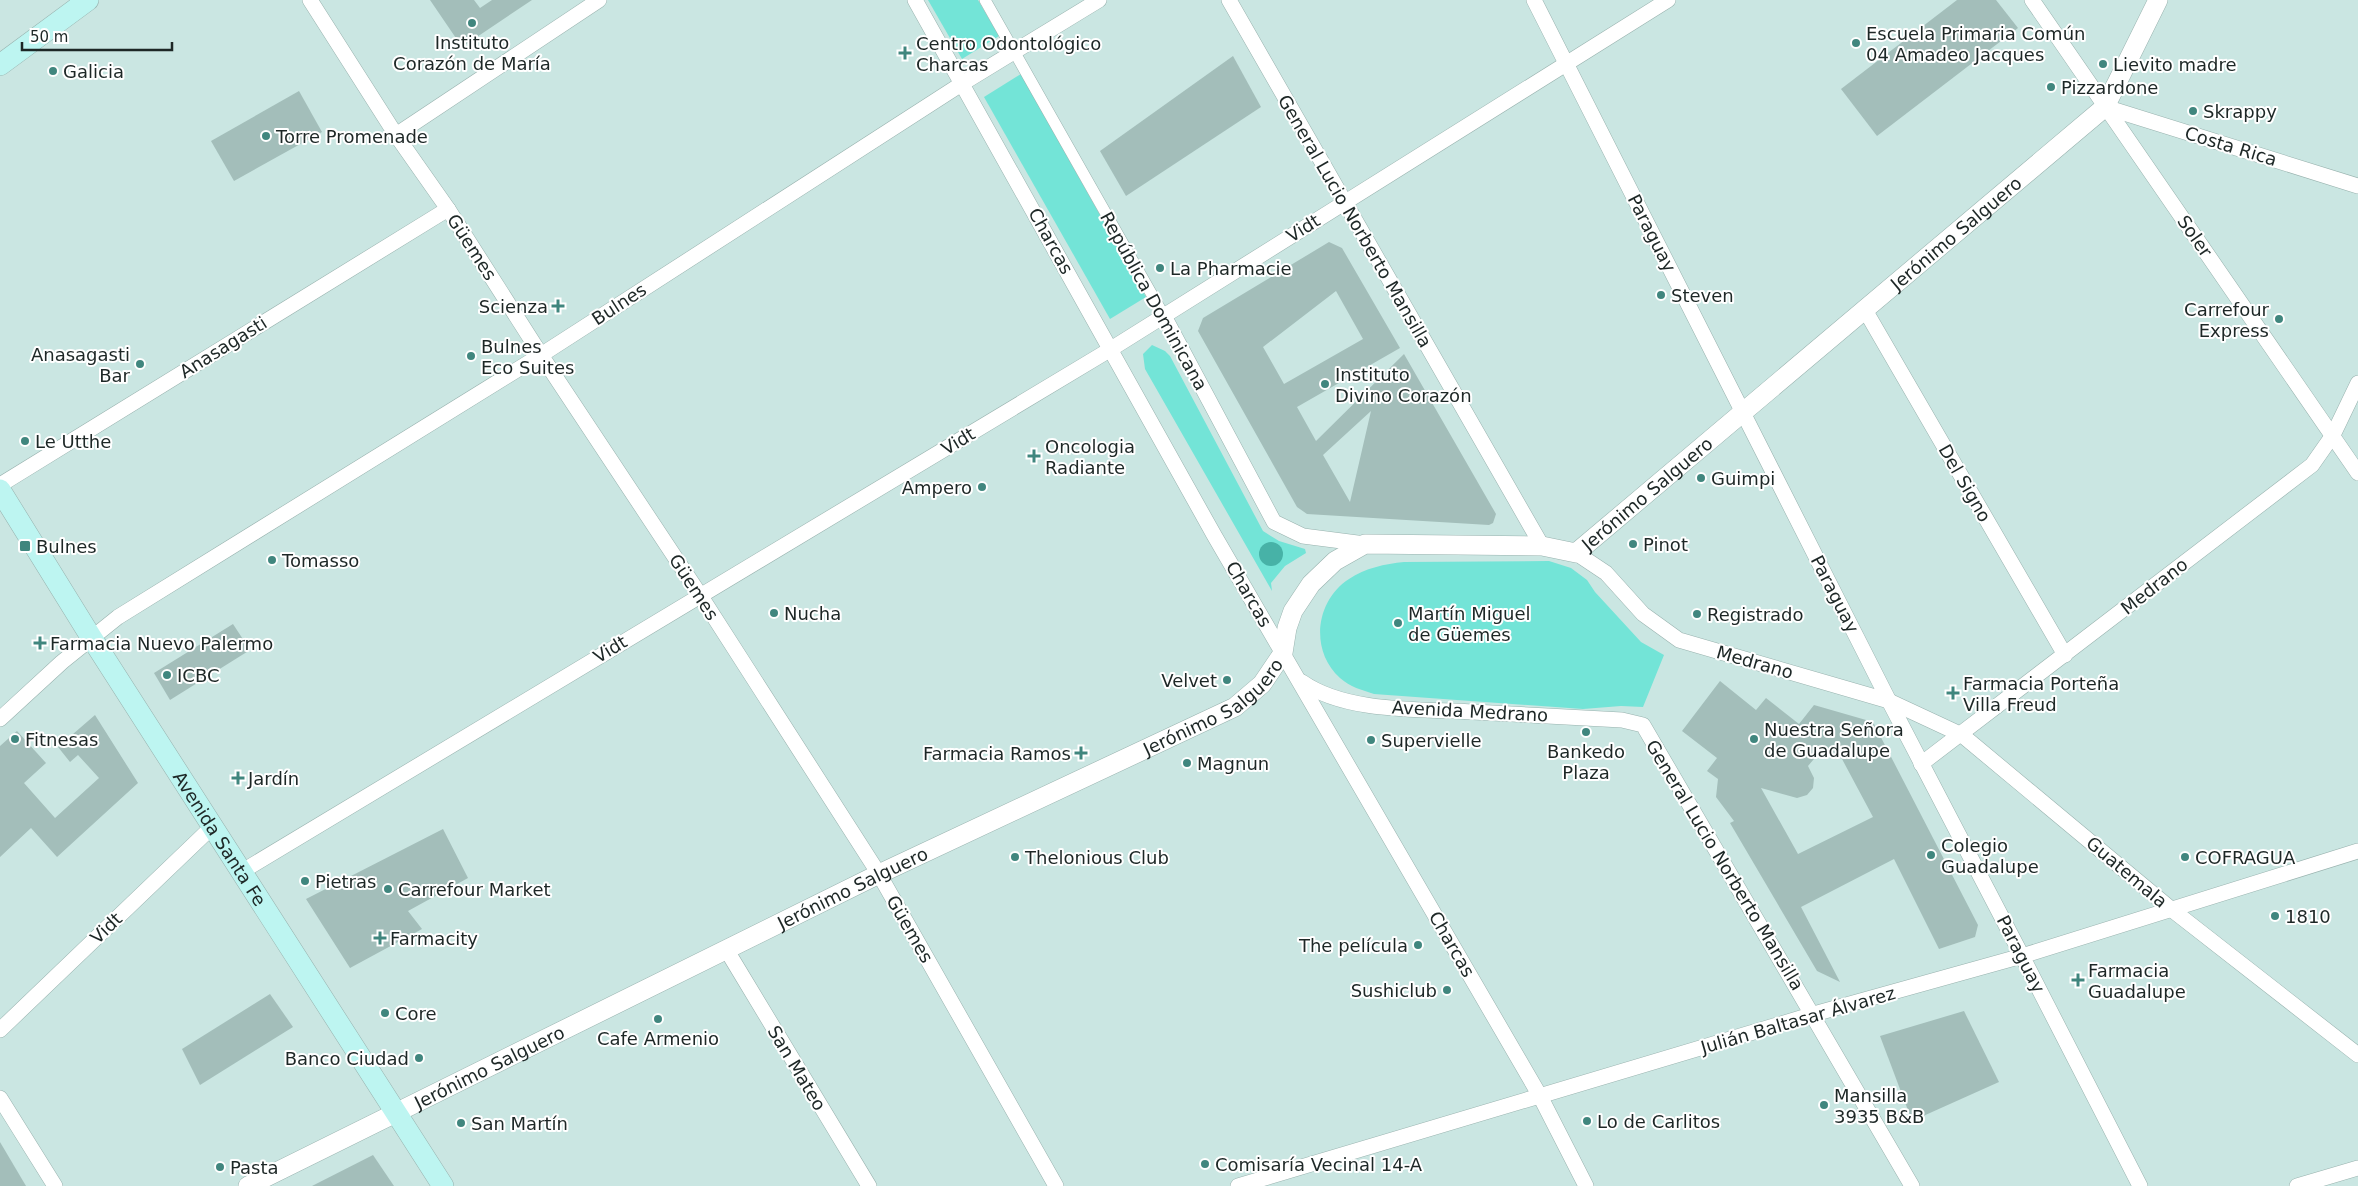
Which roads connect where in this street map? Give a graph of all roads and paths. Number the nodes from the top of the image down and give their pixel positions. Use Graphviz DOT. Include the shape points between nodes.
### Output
graph roads {
  1 [pos="88,0"];
  2 [pos="310,0"];
  3 [pos="599,0"];
  4 [pos="915,0"];
  5 [pos="985,0"];
  6 [pos="1099,0"];
  7 [pos="1229,0"];
  8 [pos="1534,0"];
  9 [pos="1668,0"];
  10 [pos="2032,0"];
  11 [pos="2158,0"];
  12 [pos="1015,50"];
  13 [pos="1566,62"];
  14 [pos="0,65"];
  15 [pos="963,83"];
  16 [pos="2105,107"];
  17 [pos="396,135"];
  18 [pos="2358,186"];
  19 [pos="1344,202"];
  20 [pos="448,209"];
  21 [pos="1865,310"];
  22 [pos="1164,316"];
  23 [pos="1111,349"];
  24 [pos="541,355"];
  25 [pos="2358,383"];
  26 [pos="1743,411"];
  27 [pos="2333,435"];
  28 [pos="2358,472"];
  29 [pos="0,485"];
  30 [pos="0,490"];
  31 [pos="1365,544"];
  32 [pos="1542,546"];
  33 [pos="1576,553"];
  34 [pos="700,595"];
  35 [pos="91,637"];
  36 [pos="1283,653"];
  37 [pos="2065,655"];
  38 [pos="1300,681"];
  39 [pos="1889,701"];
  40 [pos="0,719"];
  41 [pos="1643,725"];
  42 [pos="1962,735"];
  43 [pos="1921,764"];
  44 [pos="213,826"];
  45 [pos="2358,851"];
  46 [pos="241,872"];
  47 [pos="879,874"];
  48 [pos="2171,909"];
  49 [pos="726,949"];
  50 [pos="2022,956"];
  51 [pos="1814,1014"];
  52 [pos="0,1030"];
  53 [pos="2358,1055"];
  54 [pos="1540,1096"];
  55 [pos="0,1098"];
  56 [pos="396,1113"];
  57 [pos="2358,1168"];
  58 [pos="55,1186"];
  59 [pos="248,1186"];
  60 [pos="443,1186"];
  61 [pos="869,1186"];
  62 [pos="1056,1186"];
  63 [pos="1238,1186"];
  64 [pos="1586,1186"];
  65 [pos="1912,1186"];
  66 [pos="2140,1186"];
  67 [pos="2296,1186"];
  1 -- 14 [label="main road"];
  2 -- 17 [label="street, Güemes"];
  3 -- 17 [label="street"];
  4 -- 15 [label="street, Charcas"];
  5 -- 12 [label="street, República Dominicana"];
  6 -- 12 [label="street, Bulnes"];
  7 -- 19 [label="street, General Lucio Norberto Mansilla"];
  8 -- 13 [label="street, Paraguay"];
  9 -- 13 [label="street, Vidt"];
  10 -- 16 [label="street, Soler"];
  11 -- 16 [label="street, Jerónimo Salguero"];
  12 -- 15 [label="street, Bulnes"];
  12 -- 22 [label="street, República Dominicana"];
  13 -- 19 [label="street, Vidt"];
  13 -- 26 [label="street, Paraguay"];
  15 -- 23 [label="street, Charcas"];
  15 -- 24 [label="street, Bulnes"];
  16 -- 18 [label="street, Costa Rica"];
  16 -- 21 [label="street, Jerónimo Salguero"];
  16 -- 27 [label="street, Soler"];
  17 -- 20 [label="street, Güemes"];
  19 -- 22 [label="street, Vidt"];
  19 -- 32 [label="street, General Lucio Norberto Mansilla"];
  20 -- 24 [label="street, Güemes"];
  20 -- 29 [label="street, Anasagasti"];
  21 -- 26 [label="street, Jerónimo Salguero"];
  21 -- 37 [label="street, Del Signo"];
  22 -- 23 [label="street, Vidt"];
  22 -- 31 [label="street, República Dominicana" via="1274,522 1303,536"];
  23 -- 34 [label="street, Vidt"];
  23 -- 36 [label="street, Charcas"];
  24 -- 34 [label="street, Güemes"];
  24 -- 35 [label="street, Bulnes" via="118,617"];
  25 -- 27 [label="street, Medrano"];
  26 -- 33 [label="street, Jerónimo Salguero"];
  26 -- 39 [label="street, Paraguay"];
  27 -- 28 [label="street, Soler"];
  27 -- 37 [label="street, Medrano" via="2312,465"];
  30 -- 35 [label="main road, Avenida Santa Fe"];
  31 -- 32 [label="street, Jerónimo Salguero"];
  31 -- 36 [label="street, Jerónimo Salguero" via="1335,561 1300,598 1287,628"];
  32 -- 33 [label="street, Jerónimo Salguero"];
  33 -- 39 [label="street, Medrano" via="1606,573 1643,614 1679,640"];
  34 -- 46 [label="street, Vidt"];
  34 -- 47 [label="street, Güemes"];
  35 -- 40 [label="street, Bulnes"];
  35 -- 44 [label="main road, Avenida Santa Fe"];
  36 -- 38 [label="street, Charcas"];
  36 -- 47 [label="street, Jerónimo Salguero" via="1262,684 1235,707"];
  37 -- 42 [label="street, Medrano"];
  38 -- 41 [label="street, Avenida Medrano" via="1330,696 1388,707 1622,720"];
  38 -- 54 [label="street, Charcas"];
  39 -- 42 [label="street, Guatemala"];
  39 -- 43 [label="street, Paraguay"];
  41 -- 51 [label="street, General Lucio Norberto Mansilla"];
  42 -- 43 [label="street, Medrano"];
  42 -- 48 [label="street, Guatemala"];
  43 -- 50 [label="street, Paraguay"];
  44 -- 46 [label="main road, Avenida Santa Fe"];
  44 -- 52 [label="street, Vidt"];
  45 -- 48 [label="street, Julián Baltasar Álvarez"];
  46 -- 56 [label="main road, Avenida Santa Fe"];
  47 -- 49 [label="street, Jerónimo Salguero"];
  47 -- 62 [label="street, Güemes"];
  48 -- 50 [label="street, Julián Baltasar Álvarez"];
  48 -- 53 [label="street, Guatemala"];
  49 -- 56 [label="street, Jerónimo Salguero"];
  49 -- 61 [label="street, San Mateo"];
  50 -- 51 [label="street, Julián Baltasar Álvarez"];
  50 -- 66 [label="street, Paraguay"];
  51 -- 54 [label="street, Julián Baltasar Álvarez"];
  51 -- 65 [label="street, General Lucio Norberto Mansilla"];
  54 -- 63 [label="street, Julián Baltasar Álvarez"];
  54 -- 64 [label="street, Charcas"];
  55 -- 58 [label="street"];
  56 -- 59 [label="street, Jerónimo Salguero"];
  56 -- 60 [label="main road, Avenida Santa Fe"];
  57 -- 67 [label="street"];
}
